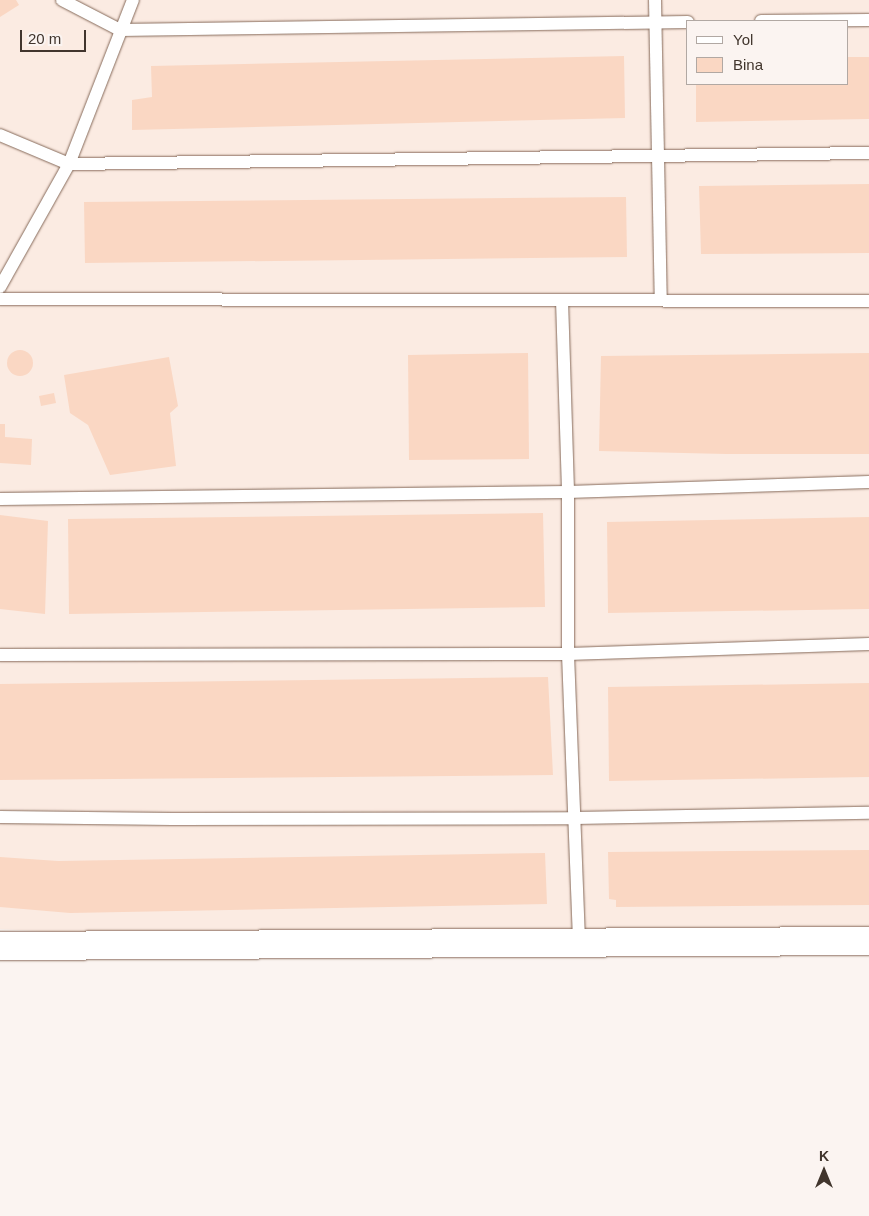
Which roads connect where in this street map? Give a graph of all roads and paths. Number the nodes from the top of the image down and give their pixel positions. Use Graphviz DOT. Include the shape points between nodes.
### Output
graph roads {
  1 [pos="62,0"];
  2 [pos="133,0"];
  3 [pos="655,0"];
  4 [pos="849,20"];
  5 [pos="869,20"];
  6 [pos="686,22"];
  7 [pos="656,23"];
  8 [pos="120,30"];
  9 [pos="0,135"];
  10 [pos="869,153"];
  11 [pos="657,158"];
  12 [pos="69,164"];
  13 [pos="0,287"];
  14 [pos="0,299"];
  15 [pos="661,299"];
  16 [pos="562,300"];
  17 [pos="869,301"];
  18 [pos="869,482"];
  19 [pos="568,492"];
  20 [pos="0,499"];
  21 [pos="869,644"];
  22 [pos="568,654"];
  23 [pos="0,655"];
  24 [pos="869,813"];
  25 [pos="0,817"];
  26 [pos="574,818"];
  27 [pos="869,941"];
  28 [pos="579,943"];
  29 [pos="0,946"];
  1 -- 8 [label="lane"];
  2 -- 8 [label="lane"];
  3 -- 7 [label="lane"];
  4 -- 5 [label="lane"];
  6 -- 7 [label="lane"];
  7 -- 8 [label="lane"];
  7 -- 11 [label="lane"];
  8 -- 12 [label="lane"];
  9 -- 12 [label="lane"];
  10 -- 11 [label="lane"];
  11 -- 12 [label="lane"];
  11 -- 15 [label="lane"];
  12 -- 13 [label="lane"];
  14 -- 16 [label="lane"];
  15 -- 16 [label="lane"];
  15 -- 17 [label="lane"];
  16 -- 19 [label="lane"];
  18 -- 19 [label="lane"];
  19 -- 20 [label="lane"];
  19 -- 22 [label="lane"];
  21 -- 22 [label="lane"];
  22 -- 23 [label="lane"];
  22 -- 26 [label="lane"];
  24 -- 26 [label="lane"];
  25 -- 26 [label="lane"];
  26 -- 28 [label="lane"];
  27 -- 28 [label="street"];
  28 -- 29 [label="street"];
}
